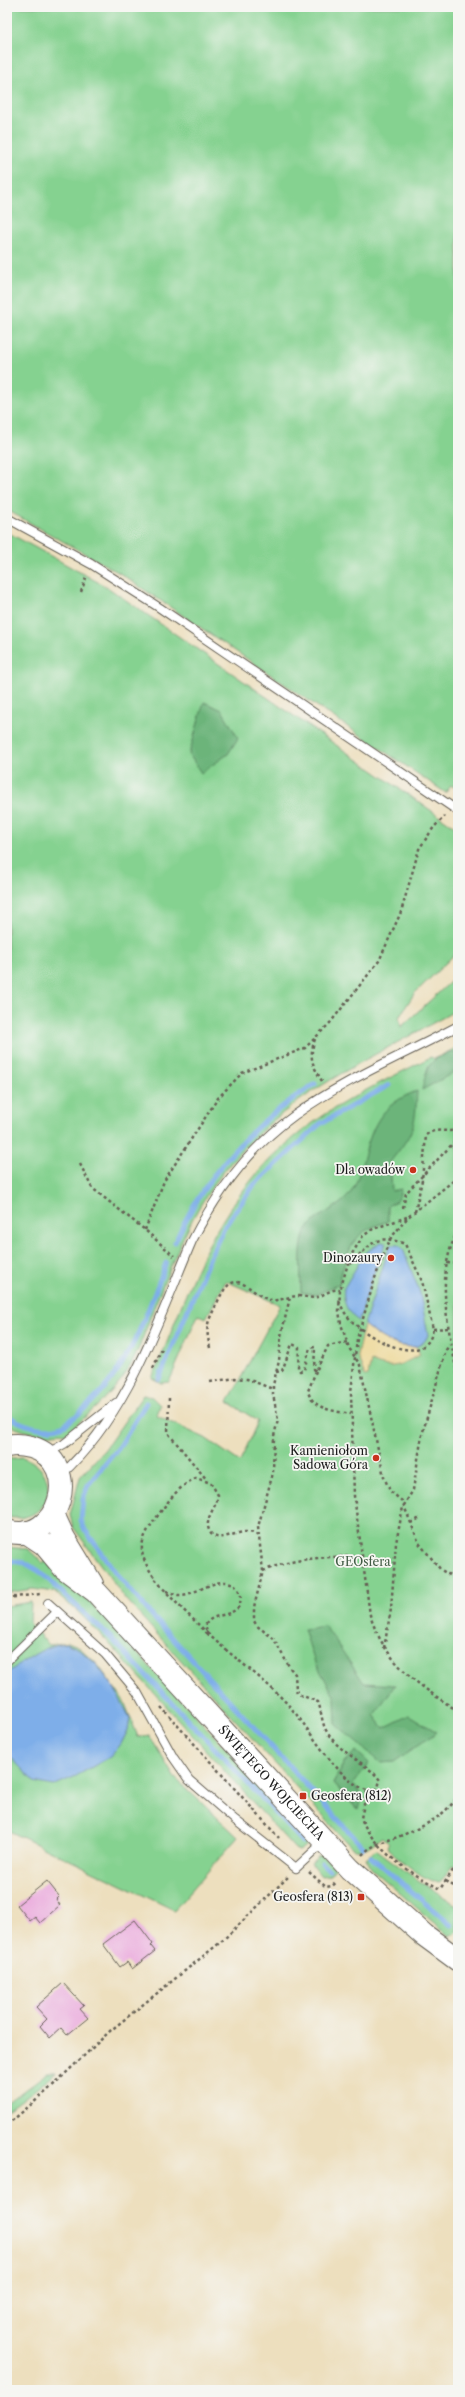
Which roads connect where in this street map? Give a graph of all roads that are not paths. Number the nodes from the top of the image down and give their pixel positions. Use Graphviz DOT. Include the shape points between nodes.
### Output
graph roads {
  1 [pos="7,518"];
  2 [pos="456,810"];
  3 [pos="458,1026"];
  4 [pos="119,1400"];
  5 [pos="8,1444"];
  6 [pos="45,1454"];
  7 [pos="60,1477"];
  8 [pos="53,1514"];
  9 [pos="16,1531"];
  10 [pos="96,1592"];
  11 [pos="48,1603"];
  12 [pos="57,1612"];
  13 [pos="7,1661"];
  14 [pos="324,1842"];
  15 [pos="456,1955"];
  1 -- 2 [label="lane" via="91,564 160,608"];
  3 -- 4 [label="lane" via="329,1093 295,1115 267,1138 242,1164 203,1219 146,1352 132,1381"];
  4 -- 6 [label="lane" via="64,1444"];
  4 -- 7 [label="lane" via="96,1439"];
  5 -- 6 [label="street" via="23,1445"];
  6 -- 7 [label="street" via="54,1464"];
  7 -- 8 [label="street" via="62,1488 59,1503"];
  8 -- 9 [label="street" via="38,1527"];
  8 -- 10 [label="street, ŚWIĘTEGO WOJCIECHA"];
  9 -- 10 [label="street, ŚWIĘTEGO WOJCIECHA" via="44,1544 64,1568"];
  10 -- 14 [label="street, ŚWIĘTEGO WOJCIECHA"];
  11 -- 12 [label="lane"];
  12 -- 13 [label="lane"];
  12 -- 14 [label="lane" via="105,1654 137,1692 173,1757 189,1780 298,1866"];
  14 -- 15 [label="street, ŚWIĘTEGO WOJCIECHA" via="355,1864 418,1930"];
}
